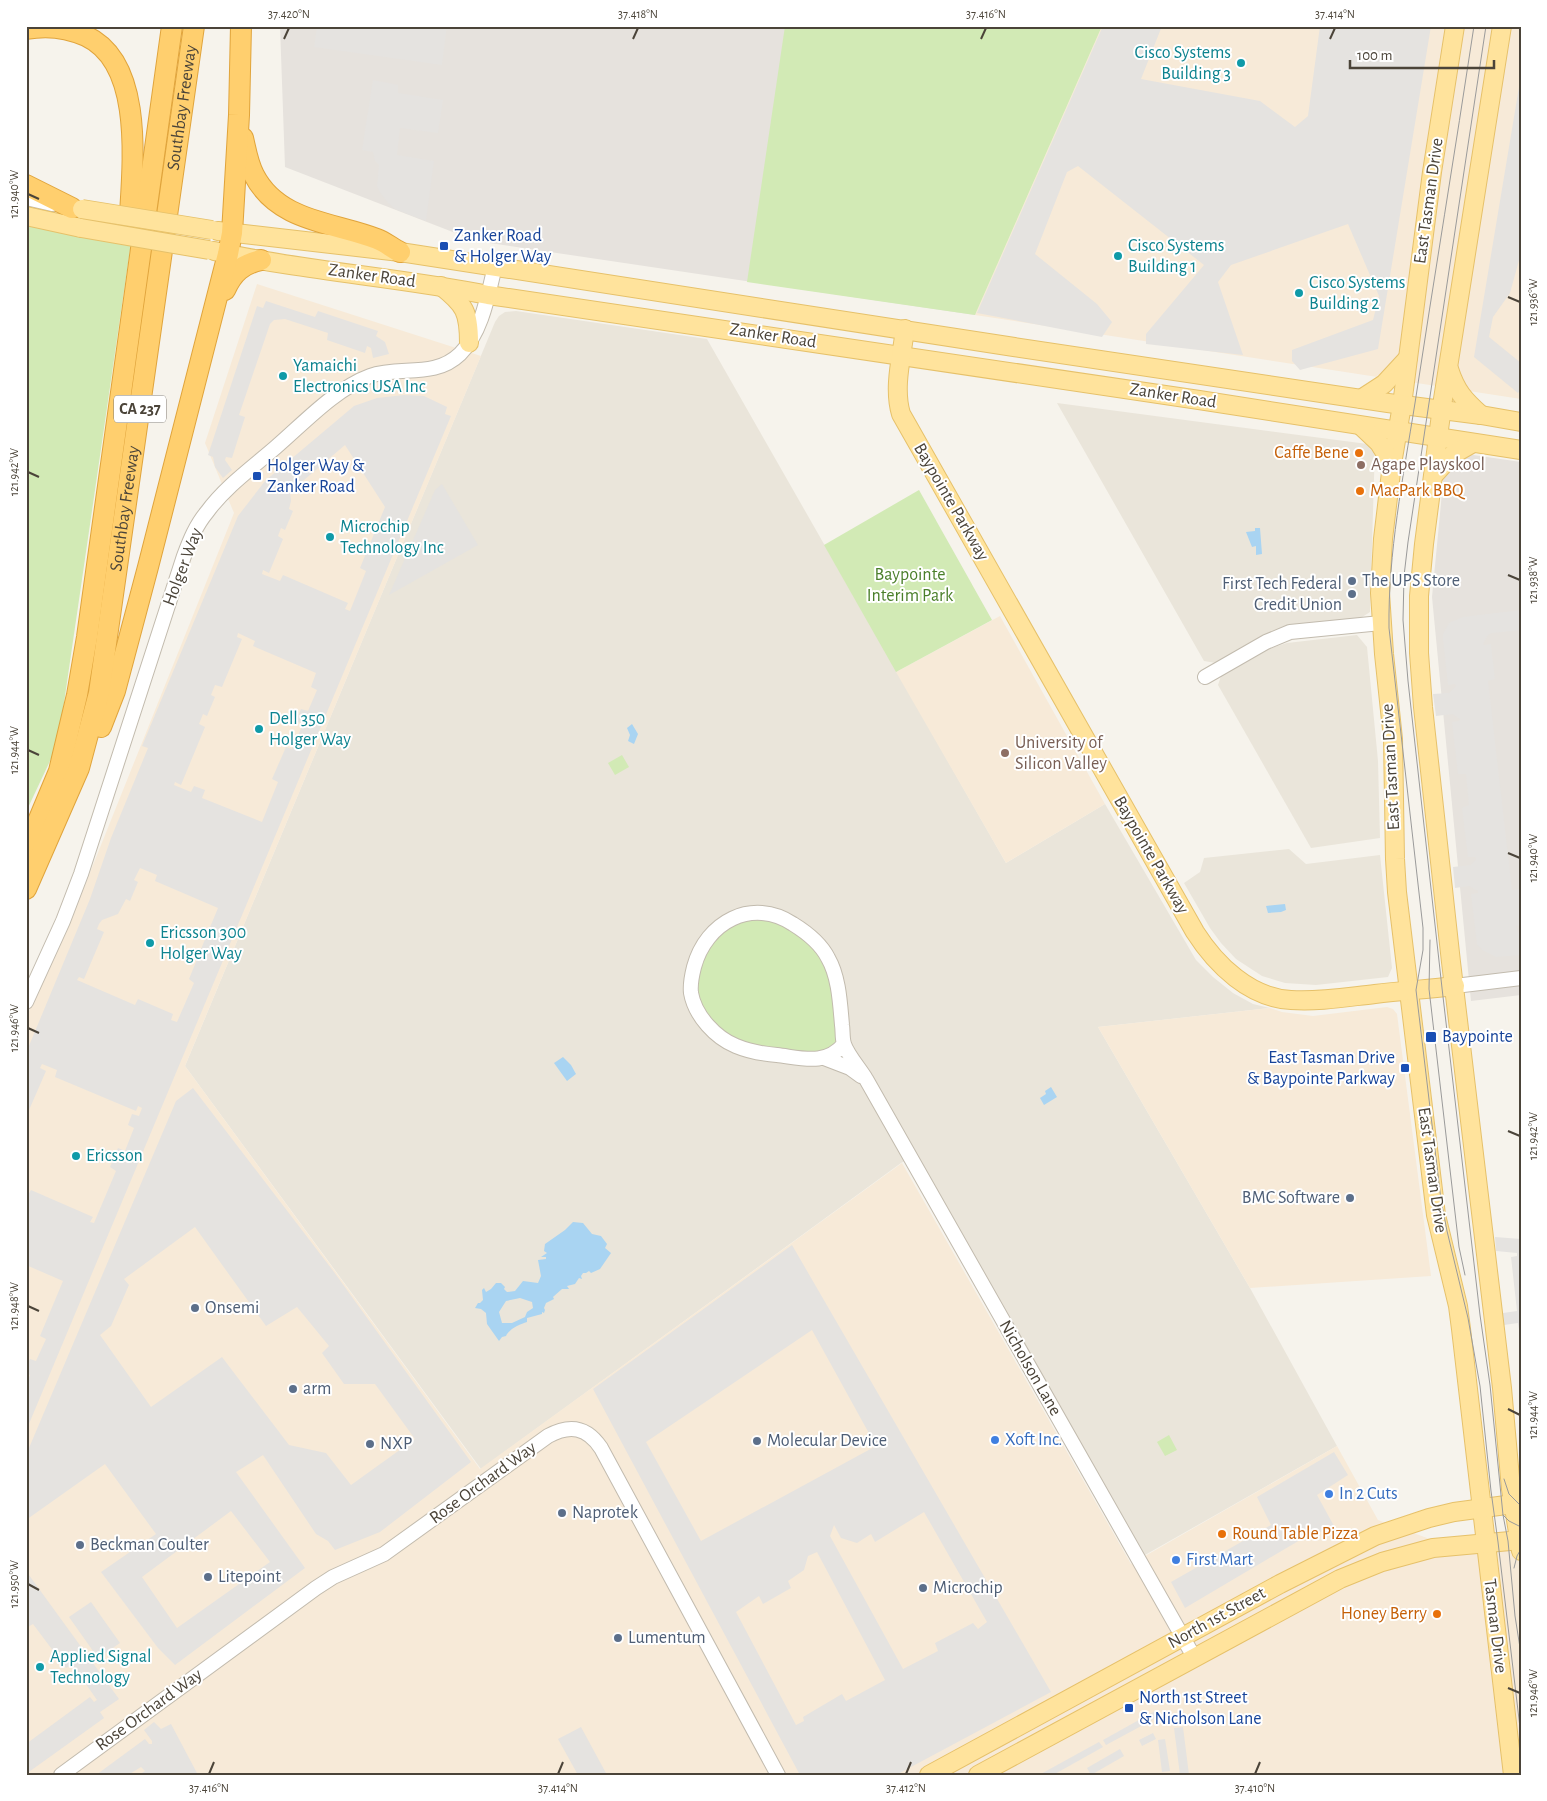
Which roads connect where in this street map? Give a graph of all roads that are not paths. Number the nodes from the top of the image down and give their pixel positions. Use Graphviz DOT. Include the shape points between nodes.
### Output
graph roads {
  1 [pos="164,26"];
  2 [pos="172,26"];
  3 [pos="194,26"];
  4 [pos="242,26"];
  5 [pos="1455,26"];
  6 [pos="1502,26"];
  7 [pos="26,29"];
  8 [pos="239,115"];
  9 [pos="26,186"];
  10 [pos="26,198"];
  11 [pos="77,209"];
  12 [pos="26,216"];
  13 [pos="222,232"];
  14 [pos="219,252"];
  15 [pos="400,252"];
  16 [pos="261,260"];
  17 [pos="495,266"];
  18 [pos="128,268"];
  19 [pos="441,286"];
  20 [pos="488,295"];
  21 [pos="211,321"];
  22 [pos="905,329"];
  23 [pos="469,343"];
  24 [pos="902,356"];
  25 [pos="1408,358"];
  26 [pos="1449,367"];
  27 [pos="1361,399"];
  28 [pos="1402,405"];
  29 [pos="1442,410"];
  30 [pos="1481,415"];
  31 [pos="1521,422"];
  32 [pos="1360,426"];
  33 [pos="1398,432"];
  34 [pos="1438,438"];
  35 [pos="1473,443"];
  36 [pos="1521,450"];
  37 [pos="1392,464"];
  38 [pos="1433,477"];
  39 [pos="1381,623"];
  40 [pos="1205,677"];
  41 [pos="79,768"];
  42 [pos="26,831"];
  43 [pos="26,850"];
  44 [pos="26,889"];
  45 [pos="1521,978"];
  46 [pos="1455,986"];
  47 [pos="1409,991"];
  48 [pos="26,1002"];
  49 [pos="844,1044"];
  50 [pos="824,1058"];
  51 [pos="866,1079"];
  52 [pos="1517,1504"];
  53 [pos="1482,1507"];
  54 [pos="1485,1543"];
  55 [pos="1520,1544"];
  56 [pos="1182,1638"];
  57 [pos="1194,1657"];
  58 [pos="60,1775"];
  59 [pos="778,1775"];
  60 [pos="929,1775"];
  61 [pos="978,1775"];
  62 [pos="1513,1775"];
  1 -- 18 [label="highway, Southbay Freeway / CA 237"];
  2 -- 43 [label="highway" via="77,695 59,770"];
  3 -- 41 [label="highway, Southbay Freeway / CA 237" via="109,631"];
  4 -- 8 [label="highway"];
  5 -- 25 [label="main road, East Tasman Drive"];
  6 -- 26 [label="main road, East Tasman Drive"];
  7 -- 18 [label="highway" via="59,27 76,31 92,38 117,64 130,108 132,135"];
  8 -- 13 [label="highway"];
  8 -- 15 [label="highway" via="254,175 273,199 299,216 378,239"];
  9 -- 11 [label="highway"];
  10 -- 11 [label="street, Zanker Road"];
  11 -- 13 [label="main road, Zanker Road, bridge"];
  12 -- 14 [label="main road, Zanker Road, bridge"];
  13 -- 14 [label="highway"];
  13 -- 15 [label="main road, Zanker Road"];
  14 -- 16 [label="main road, Zanker Road"];
  14 -- 21 [label="highway"];
  15 -- 17 [label="main road, Zanker Road"];
  16 -- 19 [label="main road, Zanker Road"];
  16 -- 21 [label="highway" via="245,265 235,273"];
  17 -- 20 [label="street, Holger Way"];
  17 -- 22 [label="main road, Zanker Road"];
  18 -- 42 [label="highway, Southbay Freeway / CA 237" via="72,686 58,744"];
  19 -- 20 [label="main road, Zanker Road"];
  19 -- 23 [label="main road" via="465,309"];
  20 -- 23 [label="street, Holger Way"];
  20 -- 24 [label="main road, Zanker Road"];
  21 -- 41 [label="highway" via="115,691 95,744"];
  22 -- 24 [label="main road, Baypointe Parkway"];
  22 -- 27 [label="main road, Zanker Road"];
  23 -- 48 [label="street, Holger Way" via="449,363 426,370 386,372 343,390 206,512 184,556 78,881"];
  24 -- 32 [label="main road, Zanker Road"];
  24 -- 47 [label="main road, Baypointe Parkway" via="898,392 901,414 1205,948 1233,976 1250,987 1290,1000"];
  25 -- 27 [label="main road" via="1384,384"];
  25 -- 28 [label="main road, East Tasman Drive"];
  26 -- 29 [label="main road, East Tasman Drive"];
  26 -- 30 [label="main road" via="1461,397"];
  27 -- 28 [label="main road, Zanker Road"];
  28 -- 29 [label="main road, Zanker Road"];
  28 -- 33 [label="main road, East Tasman Drive"];
  29 -- 30 [label="main road, Zanker Road"];
  29 -- 34 [label="main road, East Tasman Drive"];
  30 -- 31 [label="main road, Zanker Road"];
  32 -- 33 [label="main road, Zanker Road"];
  32 -- 37 [label="main road" via="1379,444"];
  33 -- 34 [label="main road, Zanker Road"];
  33 -- 37 [label="main road, East Tasman Drive"];
  34 -- 35 [label="main road, Zanker Road"];
  34 -- 38 [label="main road, East Tasman Drive"];
  35 -- 36 [label="main road, Zanker Road"];
  35 -- 38 [label="main road" via="1446,459"];
  37 -- 39 [label="main road, East Tasman Drive" via="1381,567"];
  38 -- 46 [label="main road, East Tasman Drive" via="1419,596 1419,653"];
  39 -- 40 [label="street" via="1290,632"];
  39 -- 47 [label="main road, East Tasman Drive" via="1393,739 1396,873"];
  41 -- 44 [label="highway, Southbay Freeway / CA 237"];
  45 -- 46 [label="street, Baypointe Parkway"];
  46 -- 47 [label="main road, Baypointe Parkway"];
  46 -- 52 [label="main road, East Tasman Drive"];
  47 -- 53 [label="main road, East Tasman Drive" via="1436,1215 1461,1329"];
  49 -- 50 [label="street" via="833,1055"];
  49 -- 50 [label="street, Nicholson Lane" via="837,984 828,958 807,933 787,920 764,912 741,914 718,928 697,955 692,974 691,993 699,1013 710,1028 736,1046 768,1054 813,1060"];
  49 -- 51 [label="street, Nicholson Lane"];
  50 -- 51 [label="street, Nicholson Lane" via="850,1068"];
  51 -- 56 [label="street, Nicholson Lane"];
  52 -- 53 [label="main road, North 1st Street"];
  52 -- 55 [label="main road"];
  53 -- 54 [label="main road, Tasman Drive"];
  53 -- 56 [label="main road, North 1st Street" via="1429,1518 1375,1536"];
  54 -- 55 [label="main road, North 1st Street"];
  54 -- 57 [label="main road, North 1st Street" via="1434,1548 1360,1570"];
  54 -- 62 [label="main road, Tasman Drive"];
  56 -- 57 [label="street, Nicholson Lane"];
  56 -- 60 [label="main road, North 1st Street"];
  57 -- 61 [label="main road, North 1st Street"];
  58 -- 59 [label="street, Rose Orchard Way" via="316,1588 384,1554 548,1436 567,1429 578,1429 587,1434 601,1448"];
}
